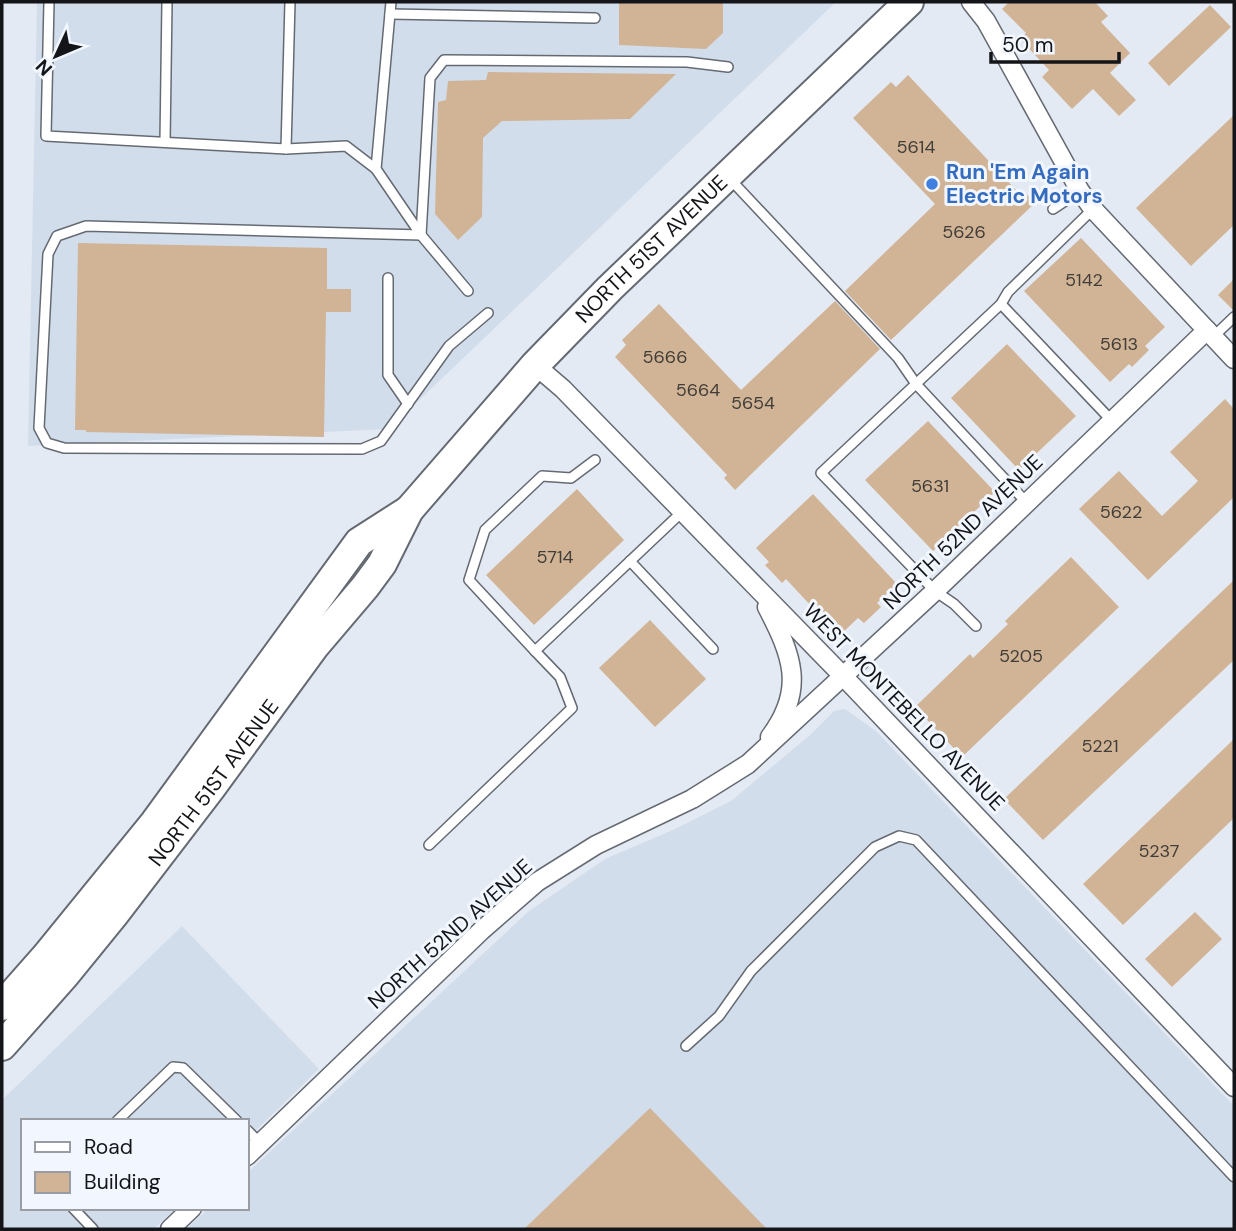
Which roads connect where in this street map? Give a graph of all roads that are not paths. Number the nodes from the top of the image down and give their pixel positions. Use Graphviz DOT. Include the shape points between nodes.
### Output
graph roads {
  1 [pos="49,2"];
  2 [pos="167,2"];
  3 [pos="290,2"];
  4 [pos="391,2"];
  5 [pos="909,2"];
  6 [pos="979,5"];
  7 [pos="390,14"];
  8 [pos="595,18"];
  9 [pos="728,67"];
  10 [pos="164,142"];
  11 [pos="286,149"];
  12 [pos="376,169"];
  13 [pos="728,176"];
  14 [pos="1080,191"];
  15 [pos="1053,209"];
  16 [pos="1093,209"];
  17 [pos="421,235"];
  18 [pos="388,278"];
  19 [pos="468,291"];
  20 [pos="1001,304"];
  21 [pos="488,313"];
  22 [pos="1234,317"];
  23 [pos="1210,334"];
  24 [pos="1234,359"];
  25 [pos="535,365"];
  26 [pos="916,384"];
  27 [pos="408,404"];
  28 [pos="1112,421"];
  29 [pos="595,460"];
  30 [pos="1027,503"];
  31 [pos="408,510"];
  32 [pos="682,512"];
  33 [pos="630,561"];
  34 [pos="758,590"];
  35 [pos="935,591"];
  36 [pos="976,626"];
  37 [pos="713,649"];
  38 [pos="535,651"];
  39 [pos="843,676"];
  40 [pos="748,764"];
  41 [pos="429,845"];
  42 [pos="2,1006"];
  43 [pos="2,1046"];
  44 [pos="686,1046"];
  45 [pos="1234,1087"];
  46 [pos="119,1119"];
  47 [pos="235,1119"];
  48 [pos="253,1150"];
  49 [pos="1234,1177"];
  50 [pos="75,1210"];
  51 [pos="190,1210"];
  52 [pos="93,1229"];
  53 [pos="170,1229"];
  1 -- 10 [label="lane" via="46,136"];
  2 -- 10 [label="lane"];
  3 -- 11 [label="lane"];
  4 -- 7 [label="lane"];
  5 -- 13 [label="main road, NORTH 51ST AVENUE"];
  6 -- 14 [label="street"];
  7 -- 8 [label="lane"];
  7 -- 12 [label="lane"];
  9 -- 17 [label="lane" via="687,62 444,60 430,78"];
  10 -- 11 [label="lane"];
  11 -- 12 [label="lane" via="346,146"];
  12 -- 17 [label="lane"];
  13 -- 25 [label="main road, NORTH 51ST AVENUE"];
  13 -- 26 [label="lane" via="898,358"];
  14 -- 15 [label="lane"];
  14 -- 16 [label="street"];
  16 -- 20 [label="lane"];
  16 -- 23 [label="street"];
  17 -- 19 [label="lane"];
  17 -- 27 [label="lane" via="86,226 57,236 48,254 39,428 47,443 64,448 362,449 381,441"];
  18 -- 27 [label="lane" via="388,375"];
  20 -- 26 [label="lane"];
  20 -- 28 [label="lane"];
  21 -- 27 [label="lane" via="449,345"];
  22 -- 23 [label="lane"];
  23 -- 24 [label="street"];
  23 -- 28 [label="street, NORTH 52ND AVENUE"];
  25 -- 31 [label="main road, NORTH 51ST AVENUE"];
  25 -- 32 [label="street, WEST MONTEBELLO AVENUE"];
  26 -- 30 [label="lane"];
  26 -- 35 [label="lane" via="821,473"];
  28 -- 30 [label="street, NORTH 52ND AVENUE"];
  29 -- 38 [label="lane" via="571,478 542,476 485,530 469,580"];
  30 -- 35 [label="street, NORTH 52ND AVENUE"];
  31 -- 42 [label="main road, NORTH 51ST AVENUE" via="359,542 155,822"];
  31 -- 43 [label="main road, NORTH 51ST AVENUE" via="382,564 365,587 314,647 113,916"];
  32 -- 33 [label="lane"];
  32 -- 34 [label="street, WEST MONTEBELLO AVENUE"];
  33 -- 37 [label="lane"];
  33 -- 38 [label="lane"];
  34 -- 39 [label="street, WEST MONTEBELLO AVENUE"];
  34 -- 40 [label="street, NORTH 52ND AVENUE" via="793,670 779,725"];
  35 -- 36 [label="lane"];
  35 -- 39 [label="street, NORTH 52ND AVENUE"];
  38 -- 41 [label="lane" via="559,677 572,708"];
  39 -- 40 [label="street, NORTH 52ND AVENUE"];
  39 -- 45 [label="street, WEST MONTEBELLO AVENUE"];
  40 -- 48 [label="street, NORTH 52ND AVENUE" via="537,882"];
  44 -- 49 [label="lane" via="719,1016 751,971 875,847 899,836 916,840"];
  46 -- 47 [label="lane" via="173,1067 183,1068"];
  50 -- 52 [label="lane"];
  51 -- 53 [label="street"];
}
